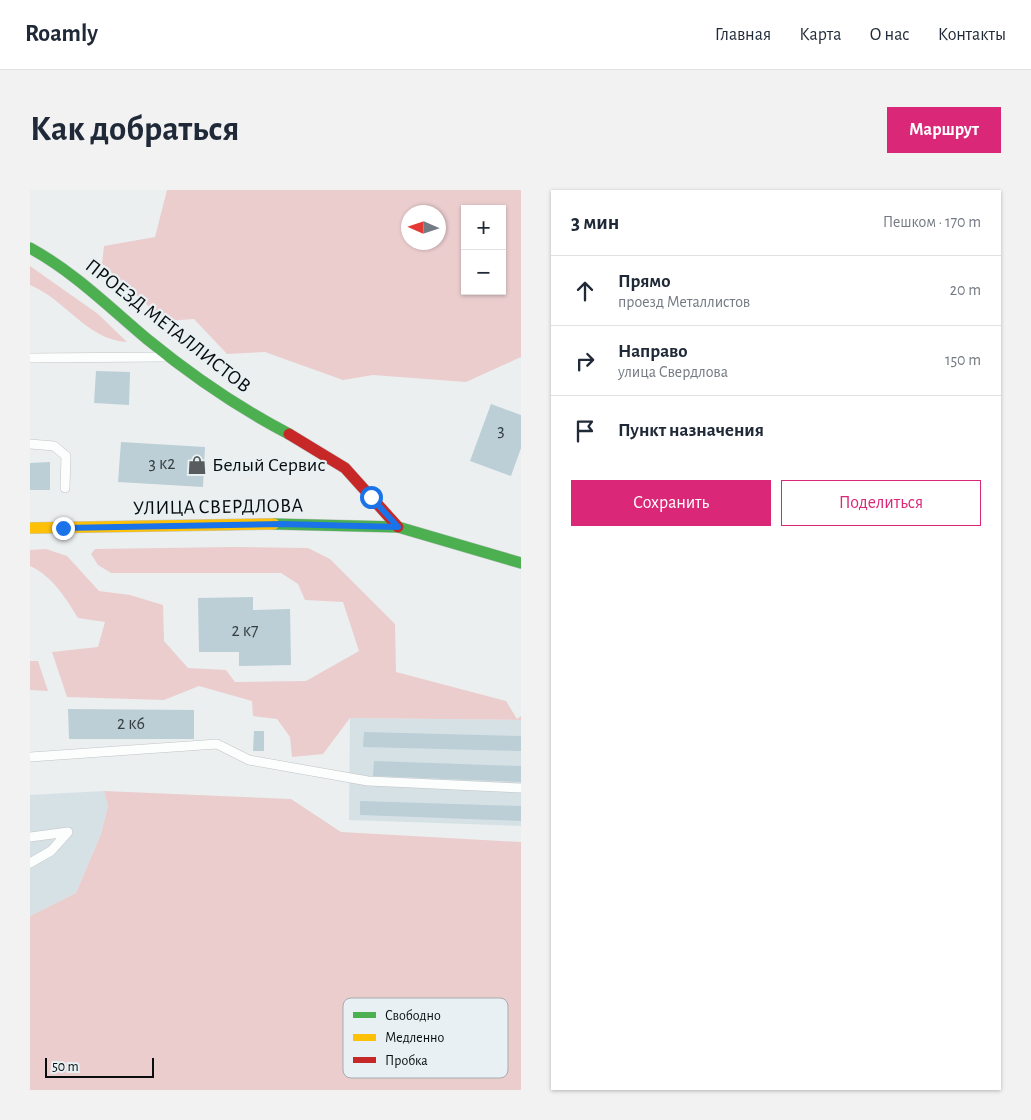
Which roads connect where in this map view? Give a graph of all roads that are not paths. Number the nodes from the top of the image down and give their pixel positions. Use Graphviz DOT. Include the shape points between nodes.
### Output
graph roads {
  1 [pos="30,248"];
  2 [pos="170,357"];
  3 [pos="30,358"];
  4 [pos="30,444"];
  5 [pos="65,488"];
  6 [pos="398,527"];
  7 [pos="30,528"];
  8 [pos="521,563"];
  9 [pos="30,756"];
  10 [pos="521,788"];
  11 [pos="30,838"];
  12 [pos="30,863"];
  1 -- 2 [label="street, ПРОЕЗД МЕТАЛЛИСТОВ" via="81,282"];
  2 -- 3 [label="lane"];
  2 -- 6 [label="street, ПРОЕЗД МЕТАЛЛИСТОВ" via="226,398 345,468"];
  4 -- 5 [label="lane" via="54,446 66,456"];
  6 -- 7 [label="street, УЛИЦА СВЕРДЛОВА" via="282,524"];
  6 -- 8 [label="street, УЛИЦА СВЕРДЛОВА"];
  9 -- 10 [label="lane" via="217,744 248,760 368,781"];
  11 -- 12 [label="lane" via="68,832 52,851"];
}
